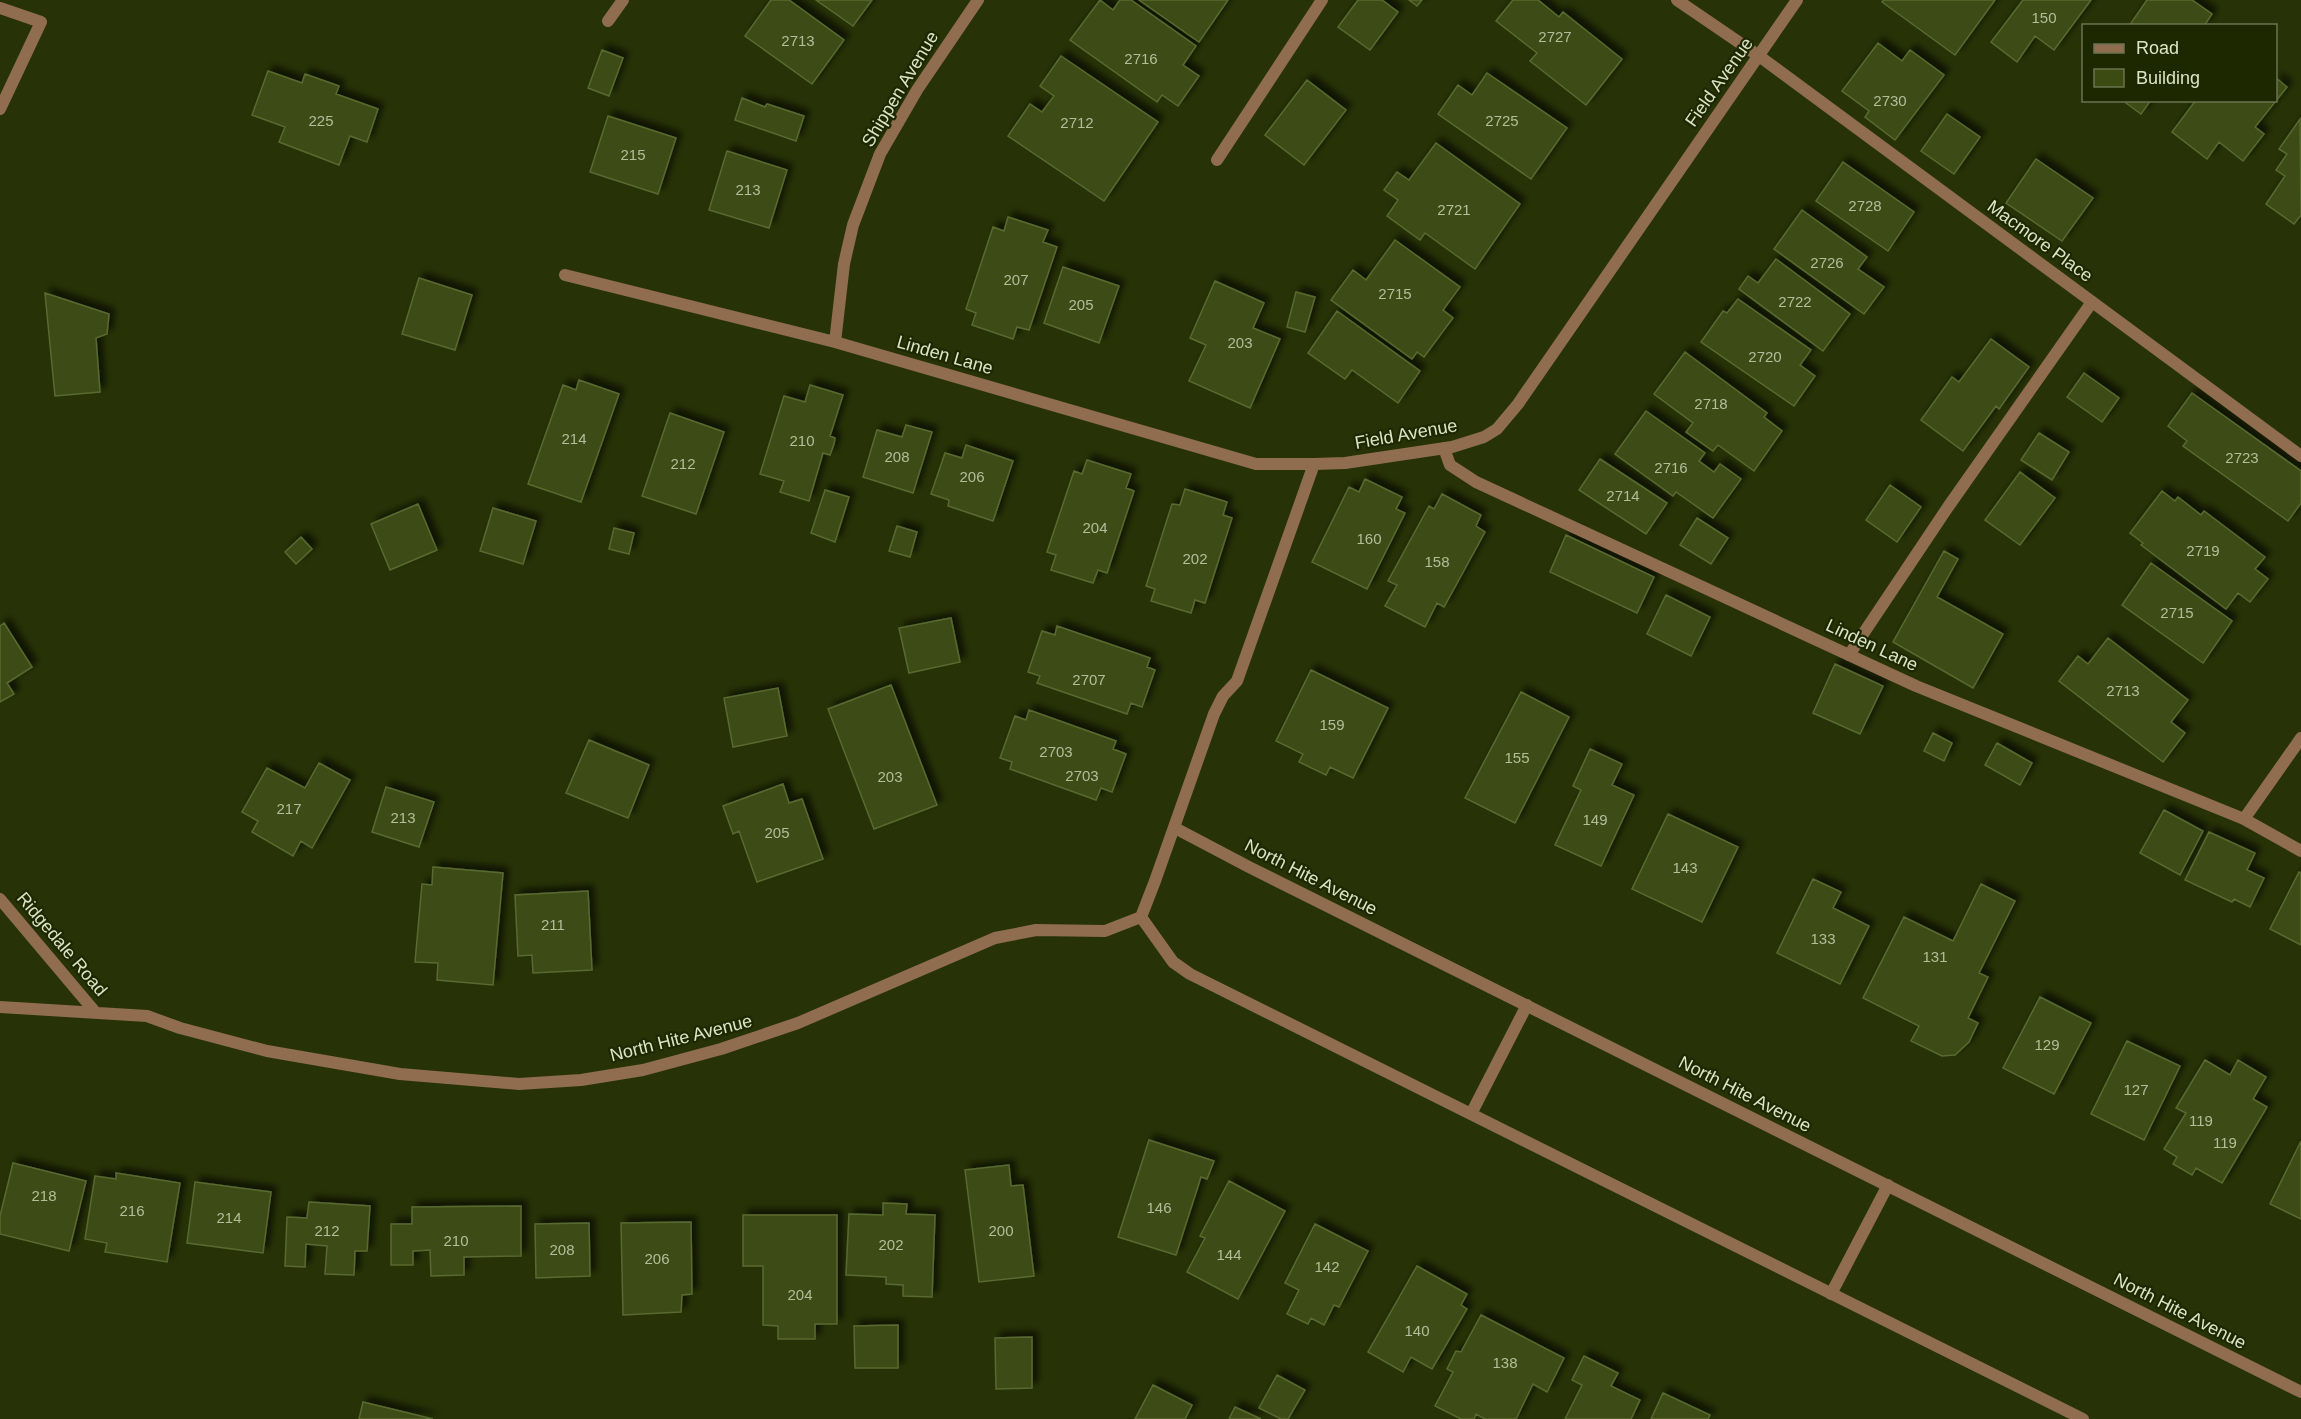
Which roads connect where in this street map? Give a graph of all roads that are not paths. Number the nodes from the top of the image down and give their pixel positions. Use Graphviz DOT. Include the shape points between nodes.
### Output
graph roads {
  1 [pos="623,0"];
  2 [pos="978,0"];
  3 [pos="1322,0"];
  4 [pos="1677,0"];
  5 [pos="1797,0"];
  6 [pos="0,8"];
  7 [pos="608,21"];
  8 [pos="1758,56"];
  9 [pos="0,109"];
  10 [pos="1217,160"];
  11 [pos="565,275"];
  12 [pos="2092,302"];
  13 [pos="835,342"];
  14 [pos="1444,448"];
  15 [pos="2301,456"];
  16 [pos="1314,464"];
  17 [pos="1850,655"];
  18 [pos="2301,738"];
  19 [pos="2244,819"];
  20 [pos="1174,828"];
  21 [pos="2301,851"];
  22 [pos="0,899"];
  23 [pos="1140,917"];
  24 [pos="1527,1005"];
  25 [pos="0,1007"];
  26 [pos="96,1013"];
  27 [pos="1471,1114"];
  28 [pos="1888,1185"];
  29 [pos="1831,1294"];
  30 [pos="2301,1392"];
  31 [pos="2083,1419"];
  1 -- 7 [label="street"];
  2 -- 13 [label="street, Shippen Avenue" via="917,90 880,154 853,225"];
  3 -- 10 [label="street"];
  4 -- 8 [label="street, Macmore Place"];
  5 -- 8 [label="street, Field Avenue"];
  6 -- 9 [label="street" via="41,22"];
  8 -- 12 [label="street, Macmore Place"];
  8 -- 14 [label="street, Field Avenue" via="1518,404 1497,429 1484,437"];
  11 -- 13 [label="street, Linden Lane"];
  12 -- 15 [label="street, Macmore Place"];
  12 -- 17 [label="street"];
  13 -- 16 [label="street, Linden Lane" via="1256,464"];
  14 -- 16 [label="street, Field Avenue"];
  14 -- 17 [label="street, Linden Lane" via="1450,465 1476,482"];
  16 -- 20 [label="street" via="1237,681 1214,714"];
  17 -- 19 [label="street, Linden Lane" via="1916,686"];
  18 -- 19 [label="street"];
  19 -- 21 [label="street, Linden Lane"];
  20 -- 23 [label="street"];
  20 -- 24 [label="street, North Hite Avenue"];
  22 -- 26 [label="street, Ridgedale Road"];
  23 -- 26 [label="street, North Hite Avenue" via="1105,931 1036,930 994,938 798,1023 654,1067 581,1080 519,1084 400,1074 267,1051 147,1016"];
  23 -- 27 [label="street" via="1173,962 1190,974"];
  24 -- 27 [label="street"];
  24 -- 28 [label="street, North Hite Avenue"];
  25 -- 26 [label="street, North Hite Avenue"];
  27 -- 29 [label="street"];
  28 -- 29 [label="street"];
  28 -- 30 [label="street, North Hite Avenue"];
  29 -- 31 [label="street"];
}
